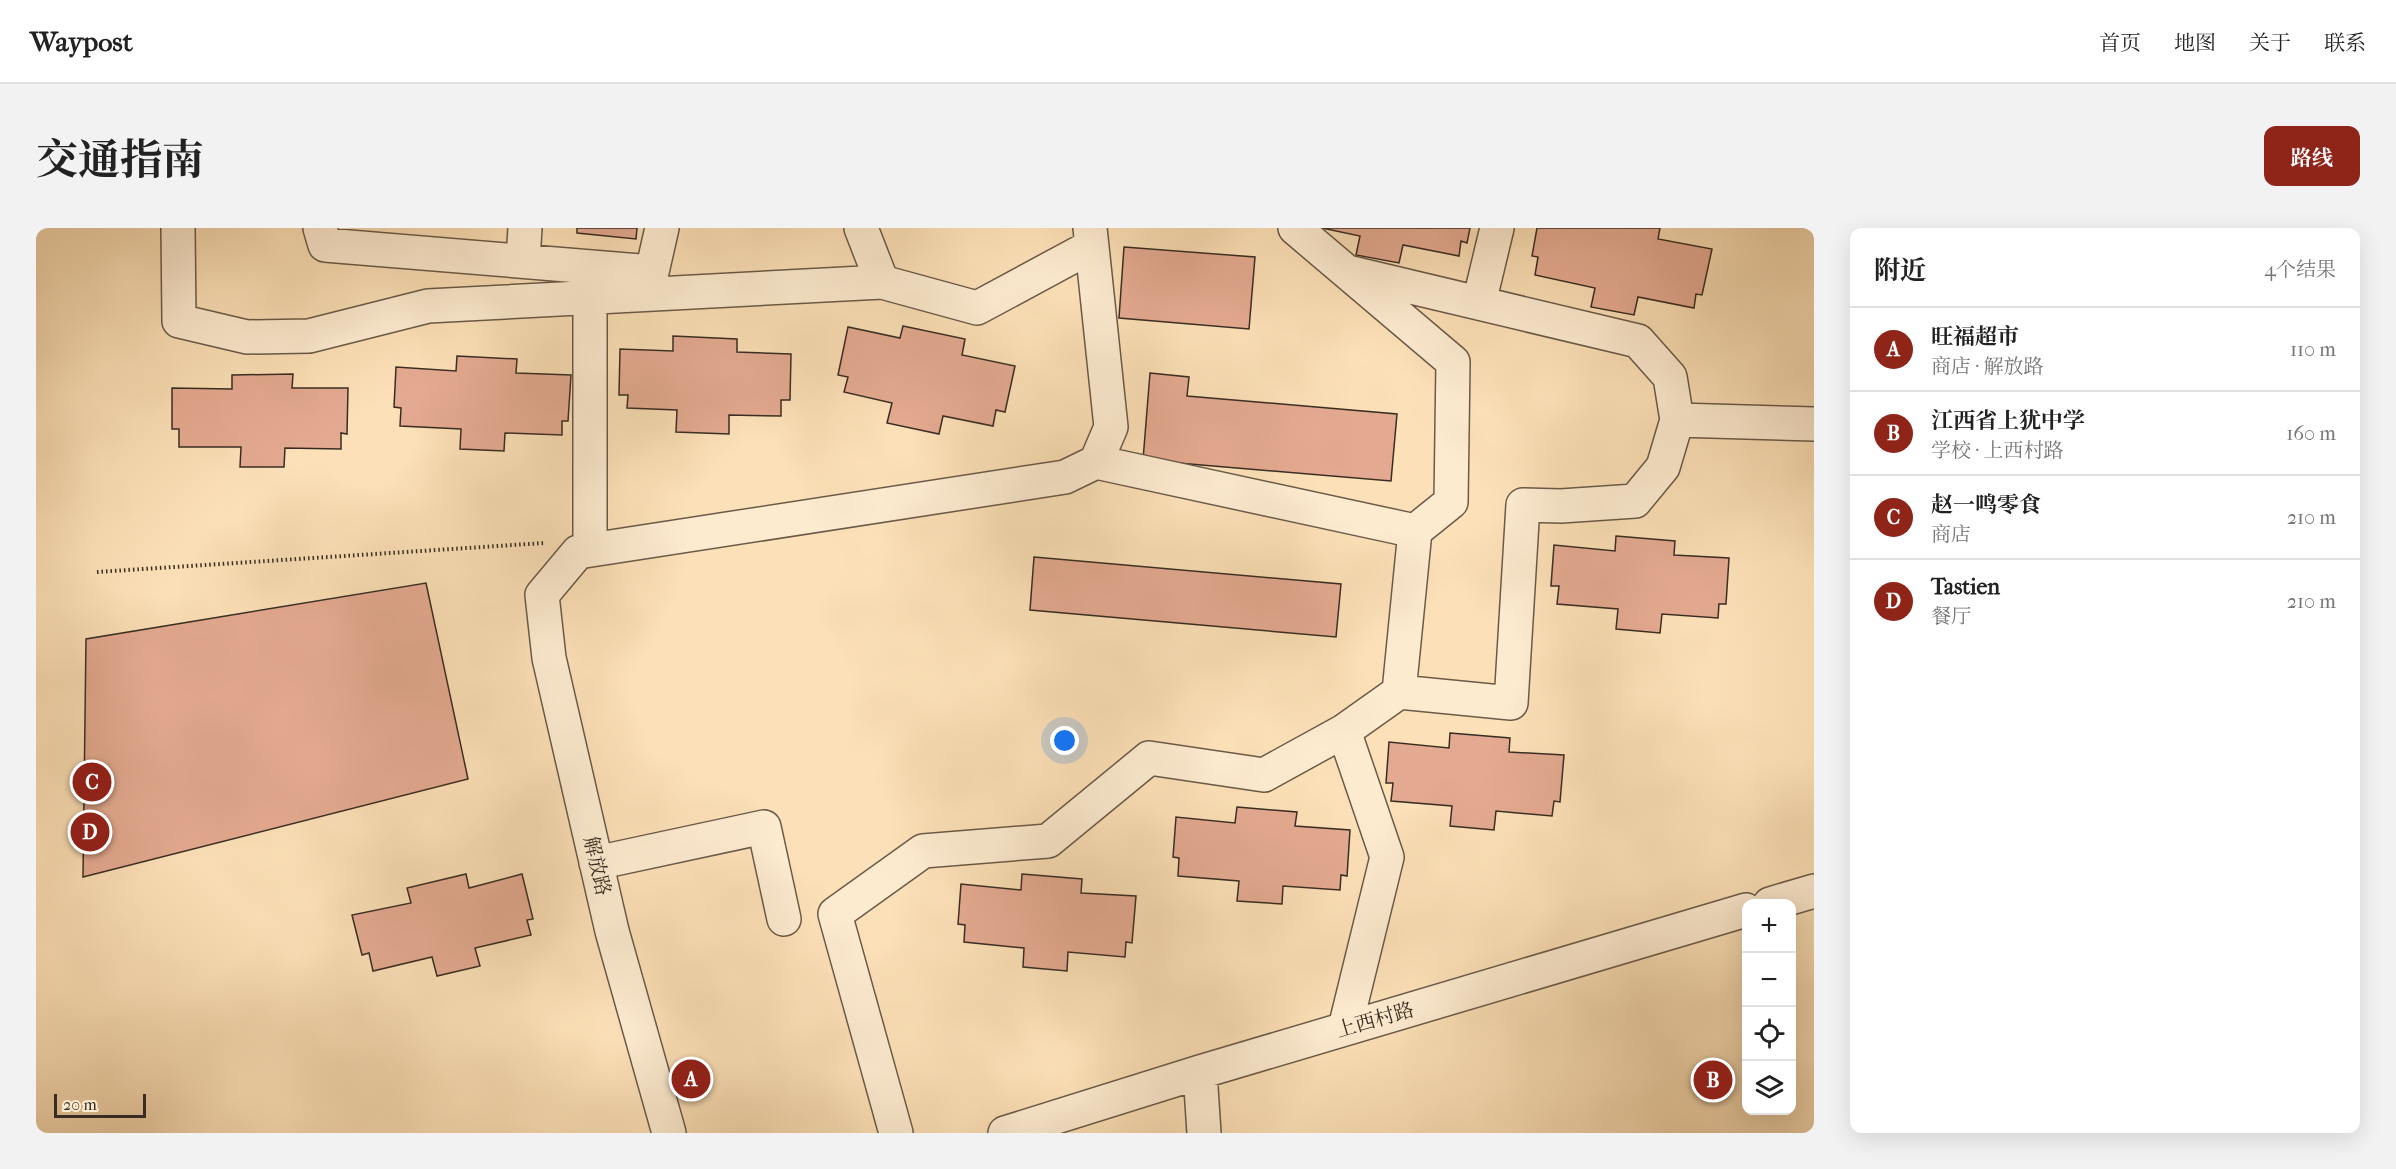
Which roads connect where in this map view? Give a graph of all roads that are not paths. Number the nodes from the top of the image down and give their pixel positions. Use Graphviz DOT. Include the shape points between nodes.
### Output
graph roads {
  1 [pos="178,228"];
  2 [pos="320,228"];
  3 [pos="525,228"];
  4 [pos="662,228"];
  5 [pos="861,228"];
  6 [pos="1295,228"];
  7 [pos="1497,228"];
  8 [pos="1091,237"];
  9 [pos="523,260"];
  10 [pos="1344,271"];
  11 [pos="882,282"];
  12 [pos="590,298"];
  13 [pos="1479,303"];
  14 [pos="1677,420"];
  15 [pos="1814,424"];
  16 [pos="1096,462"];
  17 [pos="1415,531"];
  18 [pos="590,550"];
  19 [pos="1399,692"];
  20 [pos="1344,731"];
  21 [pos="596,863"];
  22 [pos="1814,891"];
  23 [pos="1785,899"];
  24 [pos="1742,911"];
  25 [pos="784,919"];
  26 [pos="1345,1028"];
  27 [pos="1200,1072"];
  28 [pos="669,1133"];
  29 [pos="896,1133"];
  30 [pos="1005,1133"];
  31 [pos="1204,1133"];
  1 -- 12 [label="street" via="179,321 247,336 309,336 428,306"];
  2 -- 9 [label="street" via="325,245"];
  3 -- 9 [label="street"];
  4 -- 9 [label="street" via="652,272"];
  5 -- 11 [label="street"];
  6 -- 10 [label="street"];
  7 -- 13 [label="street"];
  8 -- 11 [label="street" via="977,308"];
  8 -- 16 [label="street" via="1111,427"];
  10 -- 13 [label="street"];
  10 -- 17 [label="street" via="1452,362 1451,502"];
  11 -- 12 [label="street"];
  12 -- 18 [label="street"];
  13 -- 14 [label="street" via="1638,342 1670,376"];
  14 -- 15 [label="street"];
  14 -- 19 [label="street" via="1663,467 1635,501 1523,505 1511,703"];
  16 -- 17 [label="street"];
  16 -- 18 [label="street" via="1065,477"];
  17 -- 19 [label="street"];
  18 -- 21 [label="street, 解放路" via="578,552 542,595 549,658"];
  19 -- 20 [label="street"];
  20 -- 26 [label="street" via="1387,857"];
  20 -- 29 [label="street" via="1264,775 1149,758 1048,840 923,851 836,914"];
  21 -- 25 [label="street" via="764,827"];
  21 -- 28 [label="street, 解放路"];
  22 -- 23 [label="street"];
  24 -- 26 [label="street, 上西村路"];
  26 -- 27 [label="street, 上西村路"];
  27 -- 30 [label="street, 上西村路"];
  27 -- 31 [label="street"];
}
